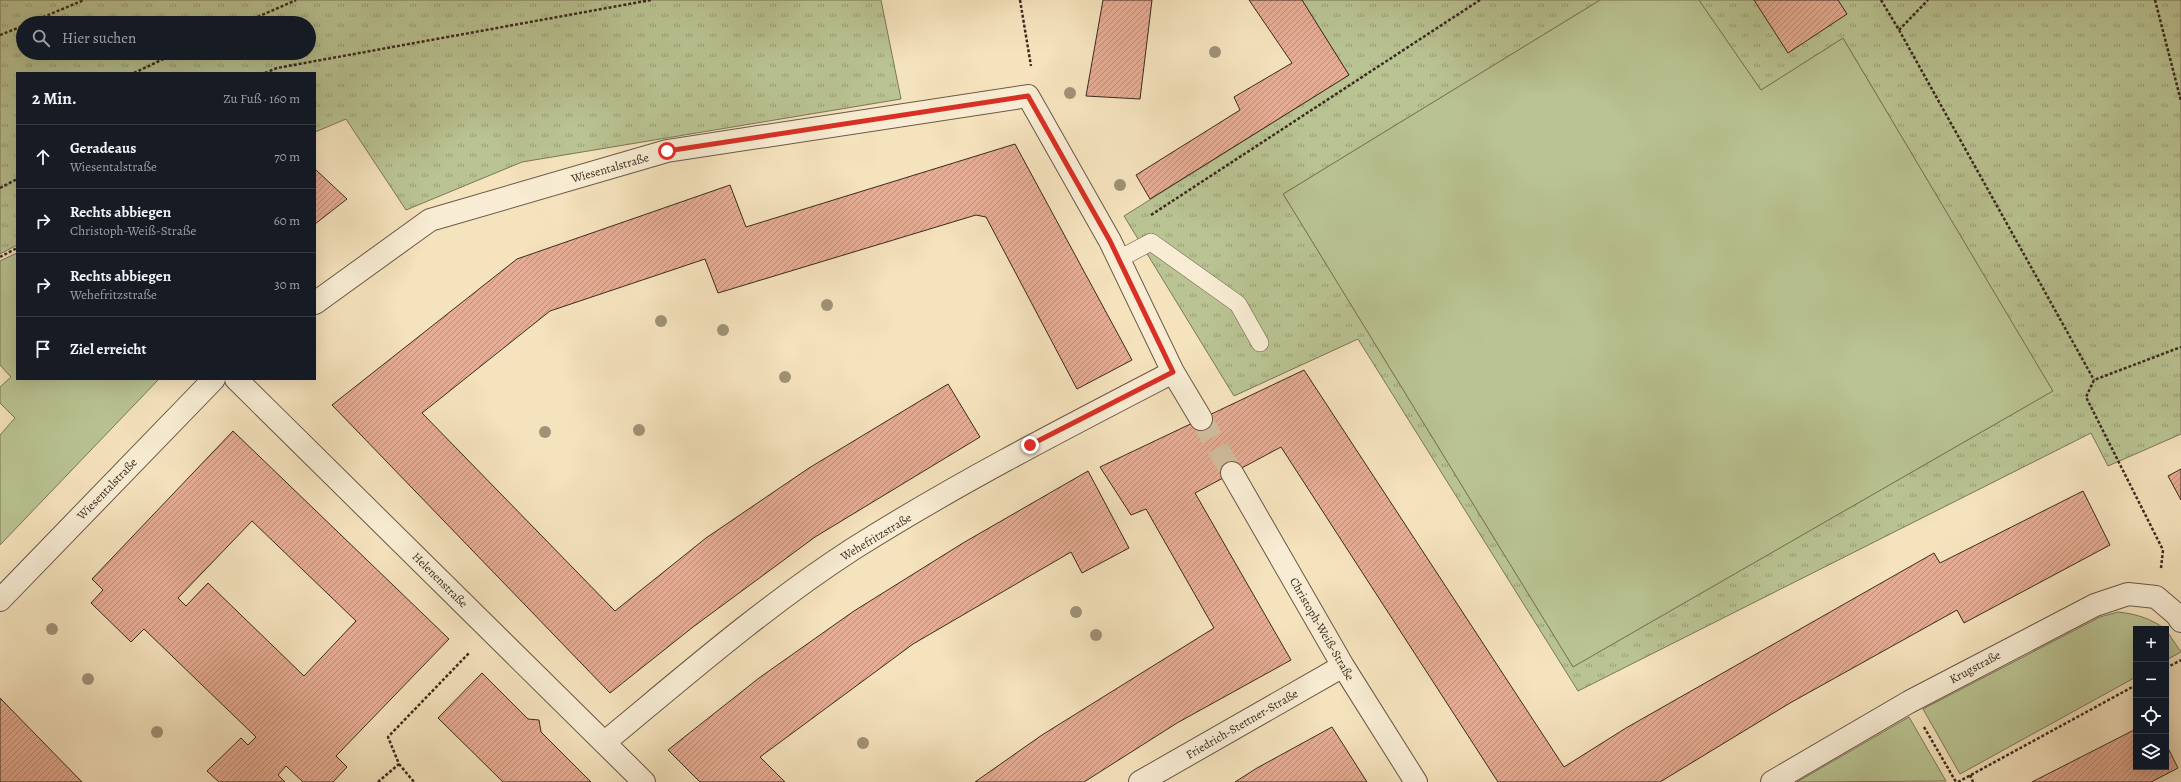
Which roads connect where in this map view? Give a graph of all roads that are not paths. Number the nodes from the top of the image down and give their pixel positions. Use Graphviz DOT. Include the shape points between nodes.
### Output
graph roads {
  1 [pos="1119,259"];
  2 [pos="316,302"];
  3 [pos="1260,343"];
  4 [pos="1173,372"];
  5 [pos="213,380"];
  6 [pos="237,380"];
  7 [pos="1200,419"];
  8 [pos="1232,473"];
  9 [pos="0,600"];
  10 [pos="2181,621"];
  11 [pos="1343,666"];
  12 [pos="606,742"];
  13 [pos="644,782"];
  14 [pos="1140,782"];
  15 [pos="1416,782"];
  16 [pos="1772,782"];
  1 -- 2 [label="street, Wiesentalstraße" via="1028,96 667,151 629,162 430,220"];
  1 -- 3 [label="lane" via="1152,242 1238,304"];
  1 -- 4 [label="street"];
  4 -- 7 [label="street"];
  4 -- 12 [label="street, Wehefritzstraße" via="1030,445 853,550 749,622"];
  5 -- 9 [label="street, Wiesentalstraße"];
  6 -- 12 [label="street, Helenenstraße"];
  8 -- 11 [label="street, Christoph-Weiß-Straße"];
  10 -- 16 [label="street, Krugstraße" via="2156,597 2128,594 2095,605 1909,702"];
  11 -- 14 [label="street, Friedrich-Stettner-Straße"];
  11 -- 15 [label="street, Christoph-Weiß-Straße"];
  12 -- 13 [label="street, Helenenstraße"];
}
